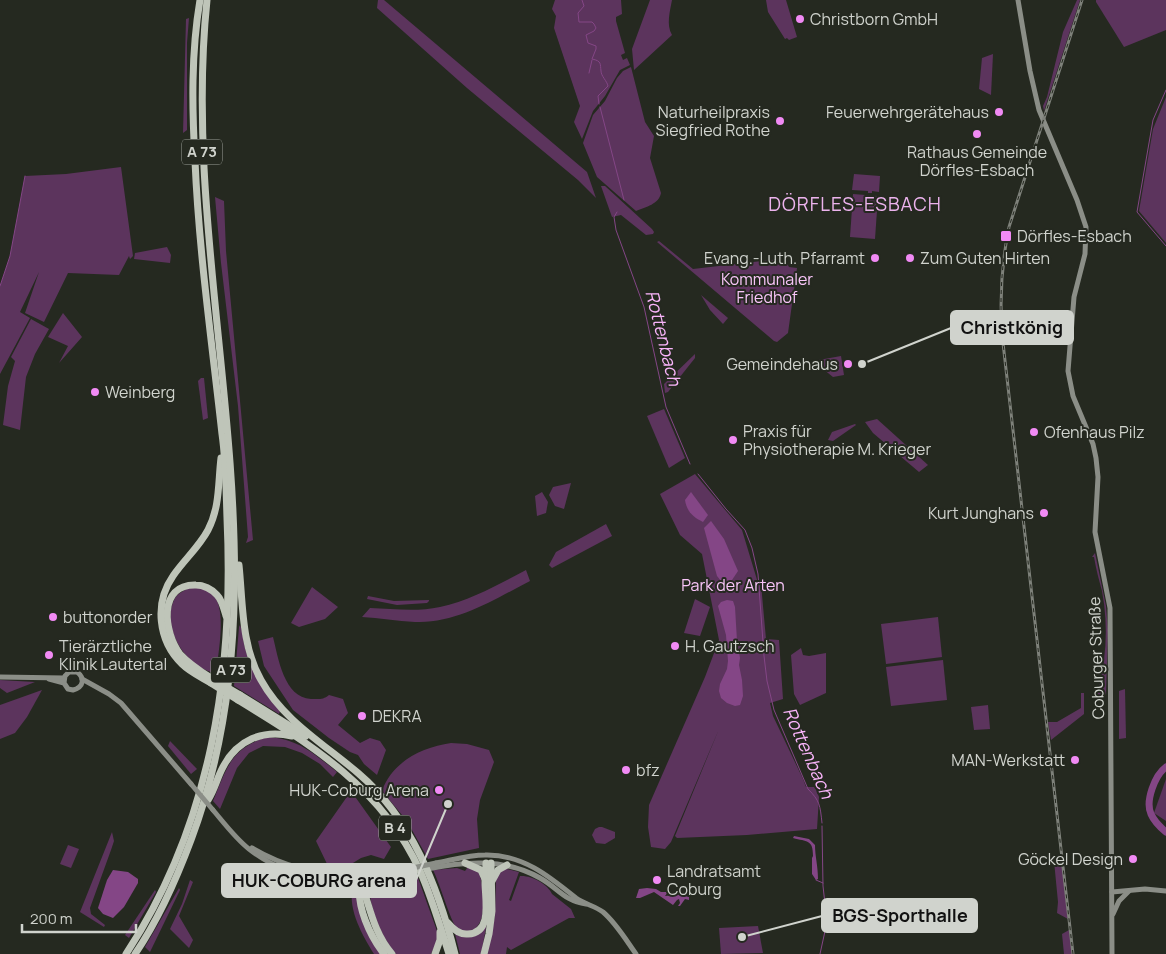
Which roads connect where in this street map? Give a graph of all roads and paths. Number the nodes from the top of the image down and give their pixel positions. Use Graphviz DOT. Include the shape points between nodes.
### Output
graph roads {
  1 [pos="200,0"];
  2 [pos="207,0"];
  3 [pos="1018,0"];
  4 [pos="223,446"];
  5 [pos="235,531"];
  6 [pos="228,619"];
  7 [pos="0,678"];
  8 [pos="64,680"];
  9 [pos="211,681"];
  10 [pos="82,682"];
  11 [pos="239,698"];
  12 [pos="301,739"];
  13 [pos="322,745"];
  14 [pos="204,806"];
  15 [pos="487,860"];
  16 [pos="465,863"];
  17 [pos="436,865"];
  18 [pos="506,865"];
  19 [pos="291,870"];
  20 [pos="409,870"];
  21 [pos="360,877"];
  22 [pos="383,877"];
  23 [pos="338,881"];
  24 [pos="488,882"];
  25 [pos="1132,890"];
  26 [pos="1112,892"];
  27 [pos="1166,892"];
  28 [pos="359,893"];
  29 [pos="366,904"];
  30 [pos="589,905"];
  31 [pos="1112,918"];
  32 [pos="443,922"];
  33 [pos="138,943"];
  34 [pos="126,954"];
  35 [pos="135,954"];
  36 [pos="384,954"];
  37 [pos="392,954"];
  38 [pos="435,954"];
  39 [pos="449,954"];
  40 [pos="455,954"];
  41 [pos="484,954"];
  42 [pos="636,954"];
  43 [pos="1112,954"];
  1 -- 4 [label="highway, A 73" via="193,96 197,198"];
  2 -- 5 [label="highway, A 73" via="201,80 203,163"];
  3 -- 26 [label="street, Coburger Straße" via="1039,110 1086,227 1086,254 1074,296 1068,370 1073,396 1096,458 1095,532 1110,608"];
  4 -- 6 [label="highway, A 73"];
  4 -- 9 [label="highway" via="213,518 202,540 171,578 161,607 162,629 170,648 182,665"];
  5 -- 13 [label="highway" via="246,634 260,679 276,704"];
  5 -- 14 [label="highway, A 73" via="232,657 226,706"];
  6 -- 9 [label="highway" via="217,595 199,585 183,588 170,600 167,609 169,629 176,647"];
  6 -- 33 [label="highway, A 73" via="215,732 197,805 180,855"];
  7 -- 8 [label="street" via="52,677"];
  8 -- 10 [label="street" via="68,688 74,690"];
  8 -- 10 [label="street" via="66,674 74,671 79,673"];
  9 -- 11 [label="highway, bridge"];
  10 -- 19 [label="street, bridge" via="109,694 127,709 247,848 263,859"];
  11 -- 12 [label="highway"];
  11 -- 13 [label="highway"];
  12 -- 14 [label="highway" via="267,733 247,740 237,747 222,767"];
  12 -- 32 [label="highway, B 4" via="351,777 388,818 420,870"];
  13 -- 32 [label="highway, B 4" via="359,774 406,831 427,868"];
  14 -- 33 [label="highway, A 73" via="178,876"];
  15 -- 16 [label="street"];
  15 -- 17 [label="street"];
  15 -- 18 [label="street"];
  15 -- 24 [label="highway"];
  15 -- 30 [label="street" via="512,858 529,865"];
  16 -- 17 [label="street"];
  16 -- 24 [label="highway" via="481,870"];
  17 -- 20 [label="street, bridge"];
  18 -- 24 [label="highway"];
  18 -- 30 [label="street" via="540,878 571,901"];
  19 -- 21 [label="street"];
  19 -- 23 [label="street" via="316,879"];
  20 -- 21 [label="street"];
  20 -- 22 [label="street"];
  21 -- 22 [label="street"];
  21 -- 23 [label="street"];
  21 -- 28 [label="highway"];
  21 -- 29 [label="highway"];
  22 -- 29 [label="highway" via="368,886"];
  23 -- 28 [label="highway" via="350,884"];
  24 -- 32 [label="highway" via="486,915 480,930 464,934"];
  24 -- 41 [label="highway" via="492,916"];
  25 -- 26 [label="street"];
  25 -- 27 [label="street"];
  25 -- 31 [label="street" via="1119,901"];
  26 -- 31 [label="street, Coburger Straße"];
  28 -- 36 [label="highway" via="366,920"];
  29 -- 37 [label="highway" via="380,939"];
  30 -- 42 [label="street" via="609,919"];
  31 -- 43 [label="street, Coburger Straße"];
  32 -- 38 [label="highway"];
  32 -- 39 [label="highway, B 4"];
  32 -- 40 [label="highway, B 4"];
  33 -- 34 [label="highway, A 73"];
  33 -- 35 [label="highway, A 73"];
}
